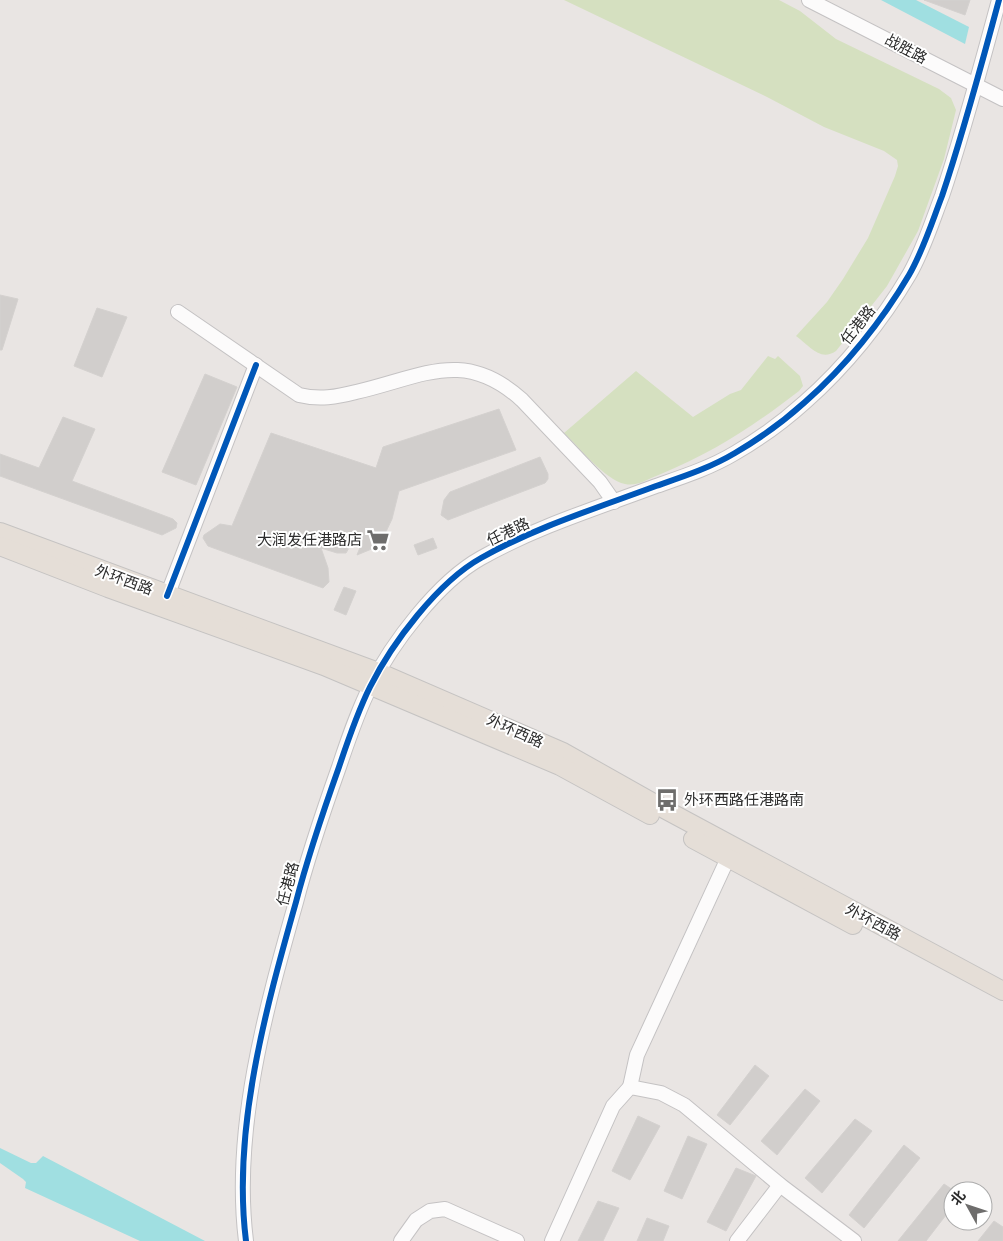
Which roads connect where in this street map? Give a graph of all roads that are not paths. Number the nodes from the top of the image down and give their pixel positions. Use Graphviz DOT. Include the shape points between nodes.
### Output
graph roads {
  1 [pos="809,0"];
  2 [pos="999,0"];
  3 [pos="976,87"];
  4 [pos="1003,99"];
  5 [pos="178,312"];
  6 [pos="256,365"];
  7 [pos="614,502"];
  8 [pos="0,532"];
  9 [pos="0,546"];
  10 [pos="167,596"];
  11 [pos="375,679"];
  12 [pos="728,858"];
  13 [pos="1003,991"];
  14 [pos="1003,1005"];
  15 [pos="630,1087"];
  16 [pos="780,1185"];
  17 [pos="246,1241"];
  18 [pos="401,1241"];
  19 [pos="517,1241"];
  20 [pos="552,1241"];
  21 [pos="737,1241"];
  22 [pos="854,1241"];
  1 -- 3 [label="street, 战胜路"];
  2 -- 3 [label="street, 任港路"];
  3 -- 4 [label="street, 战胜路"];
  3 -- 7 [label="street, 任港路" via="931,226 910,274 882,316 847,359 805,402 733,455"];
  5 -- 6 [label="street"];
  6 -- 7 [label="street" via="299,395 312,398 342,396 434,370 451,368 486,375 522,400 600,482"];
  6 -- 10 [label="street"];
  7 -- 11 [label="street, 任港路" via="556,523 481,558 461,571 421,612"];
  8 -- 10 [label="main road, 外环西路"];
  9 -- 11 [label="main road, 外环西路" via="324,666"];
  10 -- 11 [label="main road, 外环西路"];
  11 -- 12 [label="main road, 外环西路" via="560,766"];
  11 -- 13 [label="main road, 外环西路" via="563,752"];
  11 -- 17 [label="street, 任港路" via="357,714 312,842 276,972 259,1047 246,1128 242,1214"];
  12 -- 14 [label="main road, 外环西路"];
  12 -- 15 [label="street" via="636,1055"];
  15 -- 16 [label="street" via="661,1093 684,1105"];
  15 -- 20 [label="street" via="613,1106"];
  16 -- 21 [label="street"];
  16 -- 22 [label="street"];
  18 -- 19 [label="street" via="416,1220 430,1211 445,1209"];
}
